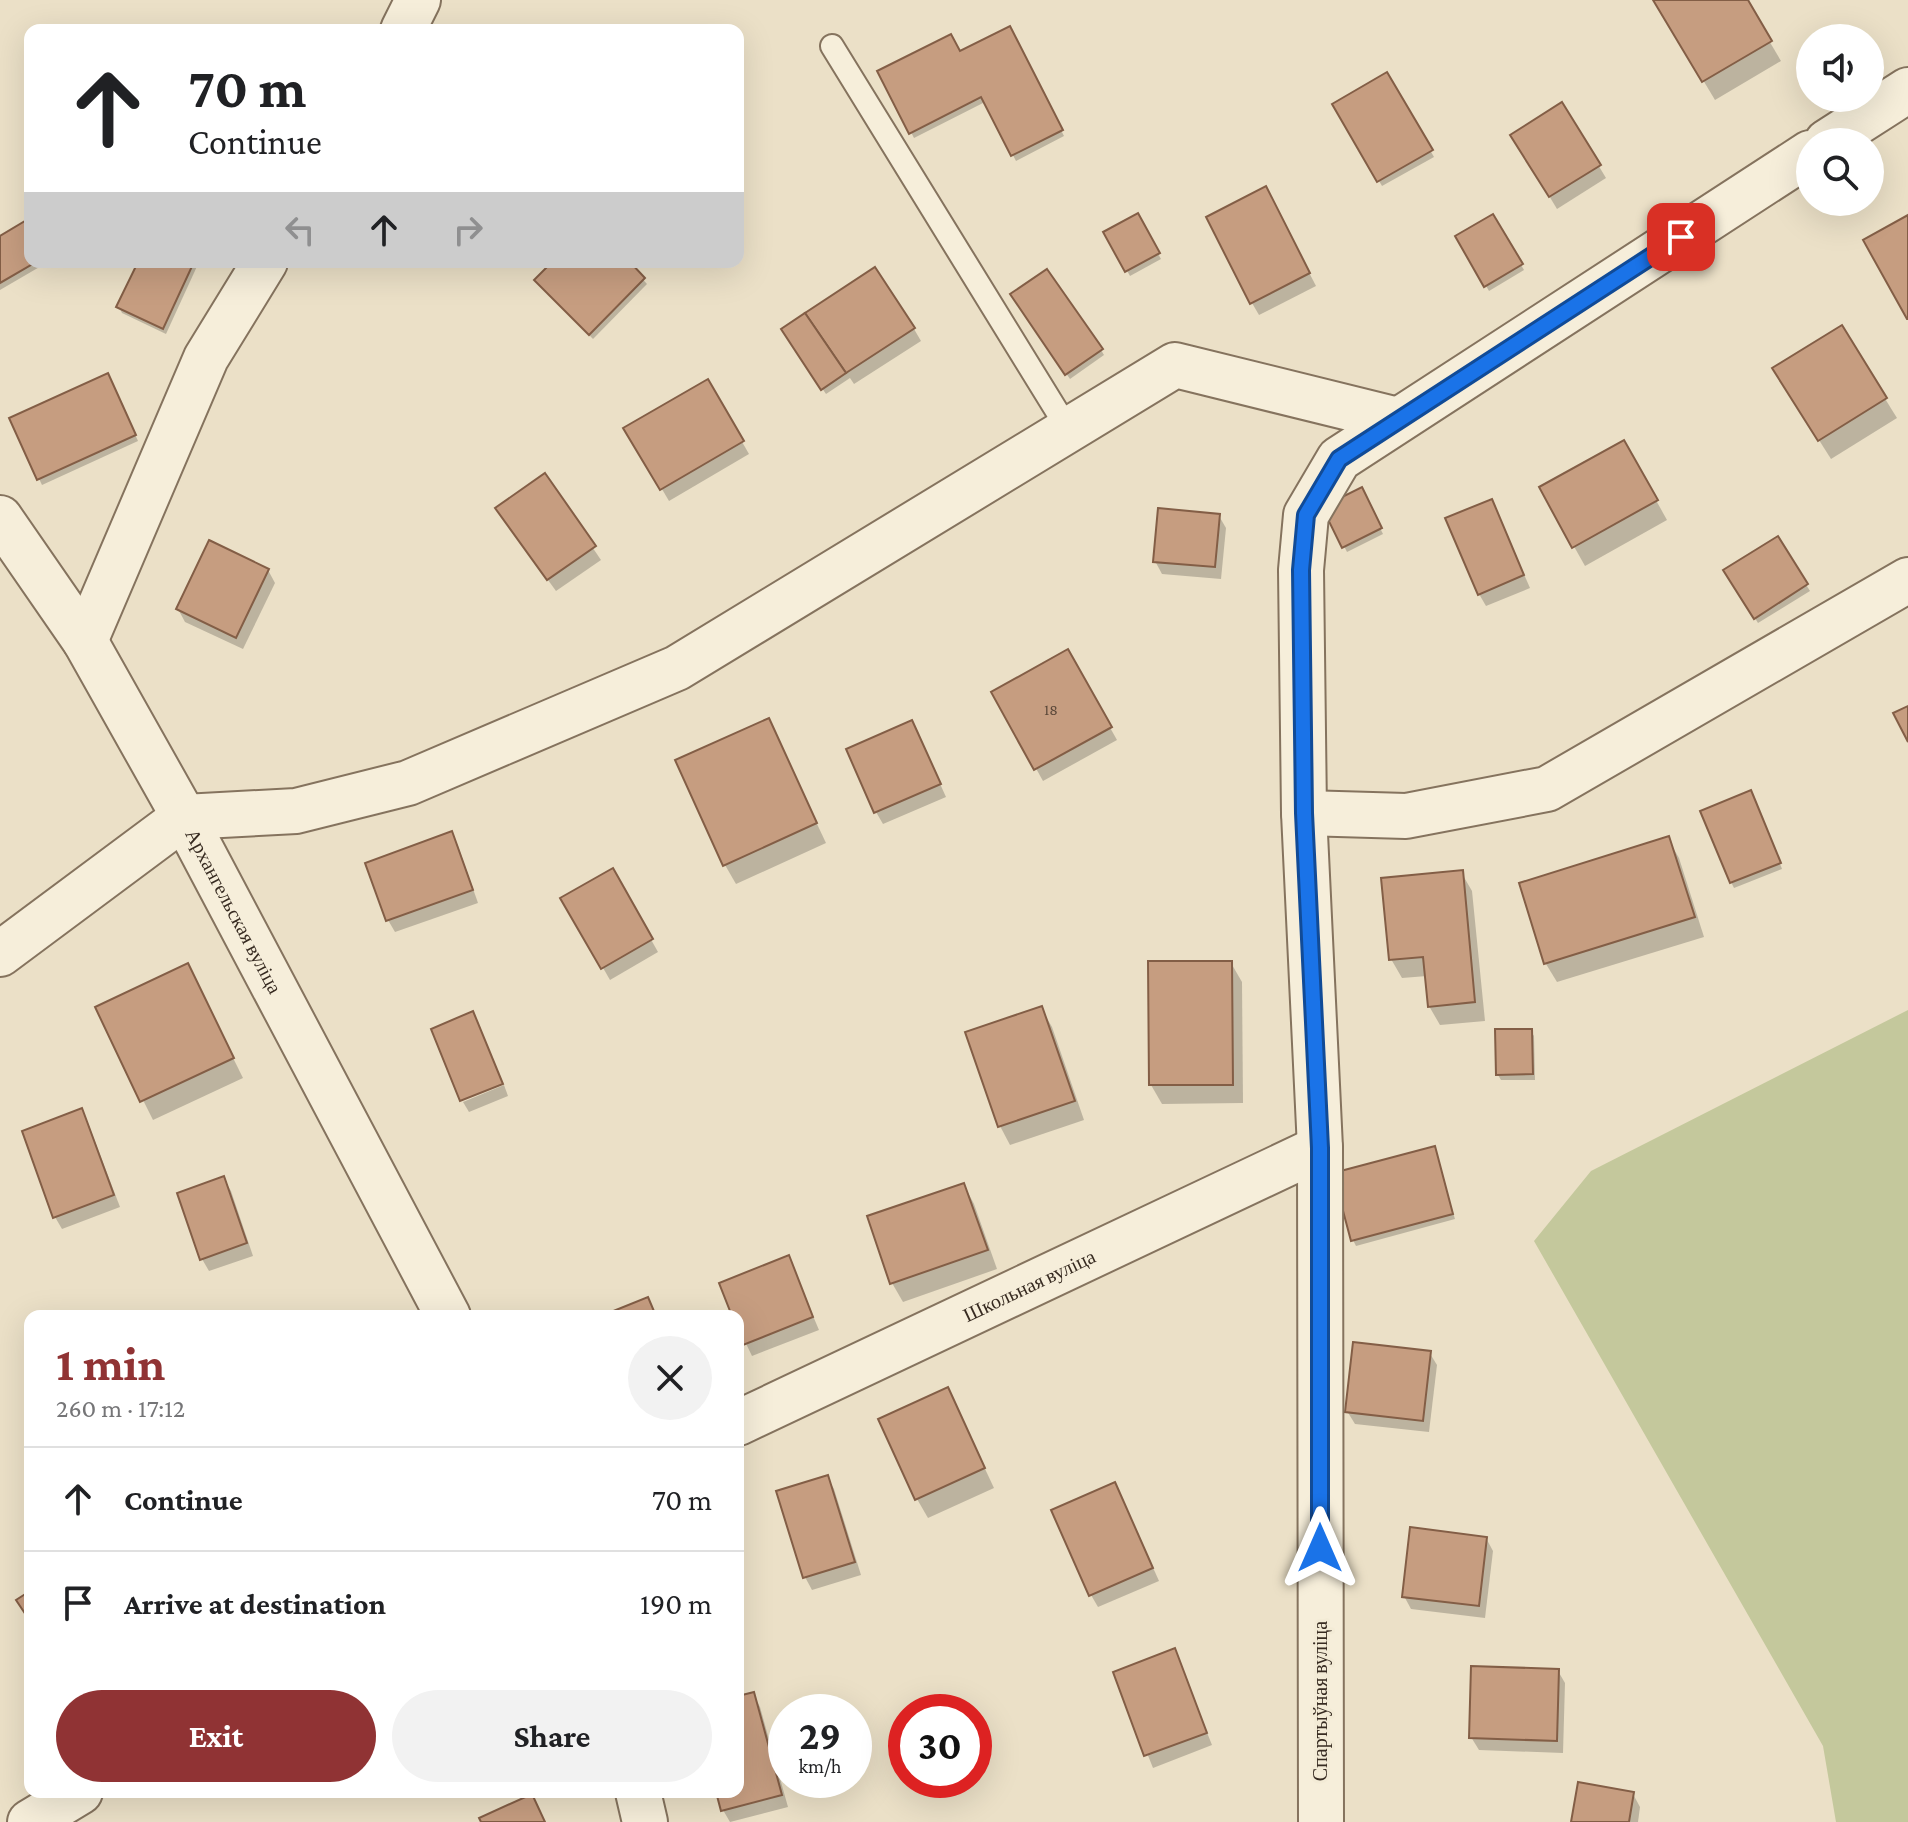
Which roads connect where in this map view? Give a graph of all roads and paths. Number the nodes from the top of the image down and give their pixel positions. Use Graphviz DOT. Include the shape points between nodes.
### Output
graph roads {
  1 [pos="418,0"];
  2 [pos="406,24"];
  3 [pos="832,46"];
  4 [pos="1908,90"];
  5 [pos="1849,128"];
  6 [pos="1796,162"];
  7 [pos="261,268"];
  8 [pos="1398,420"];
  9 [pos="1063,421"];
  10 [pos="0,518"];
  11 [pos="1908,580"];
  12 [pos="85,641"];
  13 [pos="1304,813"];
  14 [pos="184,817"];
  15 [pos="0,954"];
  16 [pos="1320,1148"];
  17 [pos="445,1310"];
  18 [pos="744,1420"];
  19 [pos="70,1798"];
  20 [pos="639,1798"];
  21 [pos="30,1822"];
  22 [pos="645,1822"];
  23 [pos="1321,1822"];
  1 -- 2 [label="street"];
  3 -- 9 [label="lane"];
  4 -- 5 [label="street"];
  6 -- 8 [label="street, Спартыўная вуліца"];
  7 -- 12 [label="street" via="206,358"];
  8 -- 13 [label="street, Спартыўная вуліца" via="1339,459 1306,515 1301,570"];
  8 -- 14 [label="street" via="1175,365 677,668 408,783 296,811"];
  10 -- 12 [label="street, Архангельская вуліца"];
  11 -- 13 [label="street" via="1547,789 1406,816"];
  12 -- 14 [label="street, Архангельская вуліца"];
  13 -- 16 [label="street, Спартыўная вуліца"];
  14 -- 15 [label="street"];
  14 -- 17 [label="street, Архангельская вуліца"];
  16 -- 18 [label="street, Школьная вуліца"];
  16 -- 23 [label="street, Спартыўная вуліца"];
  19 -- 21 [label="street"];
  20 -- 22 [label="street"];
}
